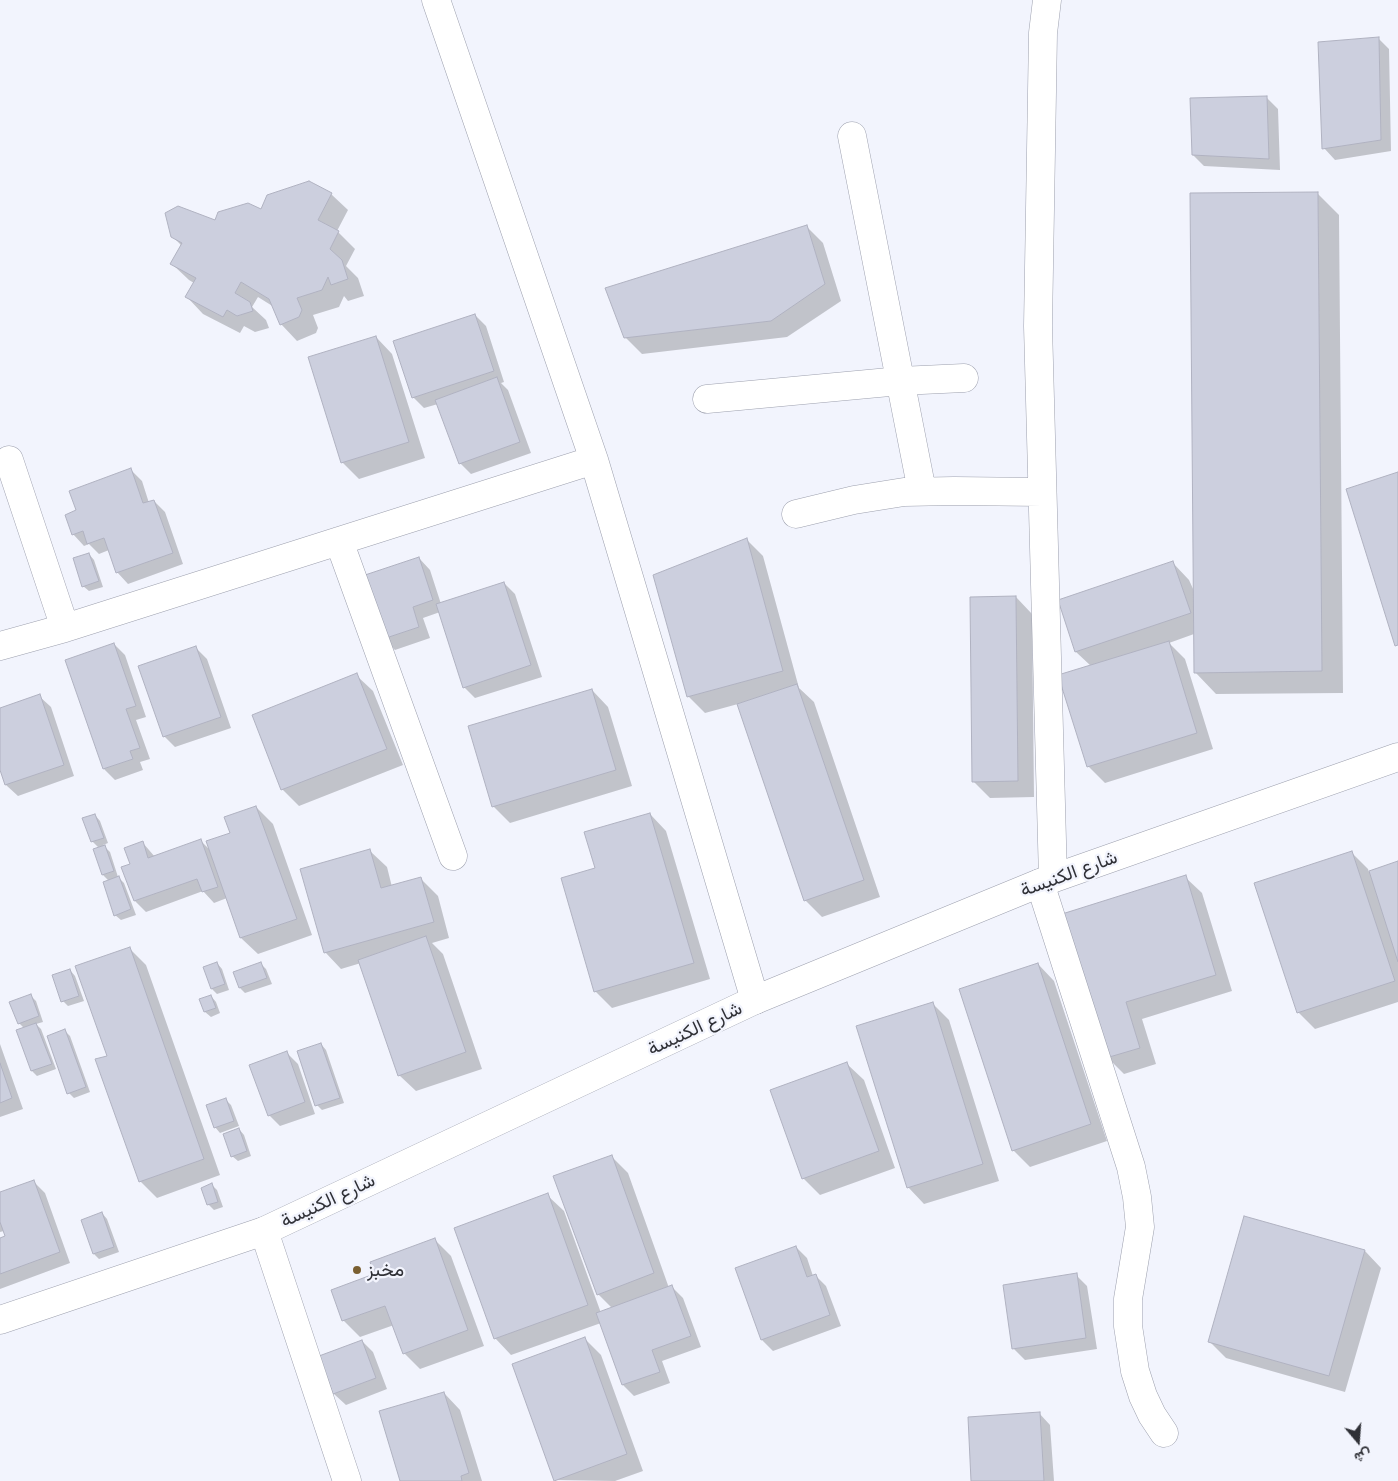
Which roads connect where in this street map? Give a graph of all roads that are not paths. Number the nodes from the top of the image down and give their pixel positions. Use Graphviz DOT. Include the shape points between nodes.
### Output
graph roads {
  1 [pos="436,0"];
  2 [pos="1047,0"];
  3 [pos="852,136"];
  4 [pos="964,378"];
  5 [pos="900,381"];
  6 [pos="707,398"];
  7 [pos="9,460"];
  8 [pos="594,460"];
  9 [pos="922,492"];
  10 [pos="1042,492"];
  11 [pos="796,514"];
  12 [pos="339,541"];
  13 [pos="64,628"];
  14 [pos="0,646"];
  15 [pos="1398,756"];
  16 [pos="453,856"];
  17 [pos="1046,881"];
  18 [pos="755,1000"];
  19 [pos="264,1231"];
  20 [pos="0,1320"];
  21 [pos="1164,1433"];
  22 [pos="347,1481"];
  1 -- 8 [label="street"];
  2 -- 10 [label="street" via="1043,33 1038,326"];
  3 -- 5 [label="street"];
  4 -- 5 [label="street"];
  5 -- 6 [label="street"];
  5 -- 9 [label="street"];
  7 -- 13 [label="street"];
  8 -- 12 [label="street"];
  8 -- 18 [label="street"];
  9 -- 10 [label="street"];
  9 -- 11 [label="street" via="854,500"];
  10 -- 17 [label="street"];
  12 -- 13 [label="street"];
  12 -- 16 [label="street"];
  13 -- 14 [label="street"];
  15 -- 17 [label="street, شارع الكنيسة"];
  17 -- 18 [label="street, شارع الكنيسة"];
  17 -- 21 [label="street" via="1131,1167 1140,1227 1128,1299 1128,1326 1135,1371 1143,1396"];
  18 -- 19 [label="street, شارع الكنيسة"];
  19 -- 20 [label="street, شارع الكنيسة"];
  19 -- 22 [label="street"];
}
